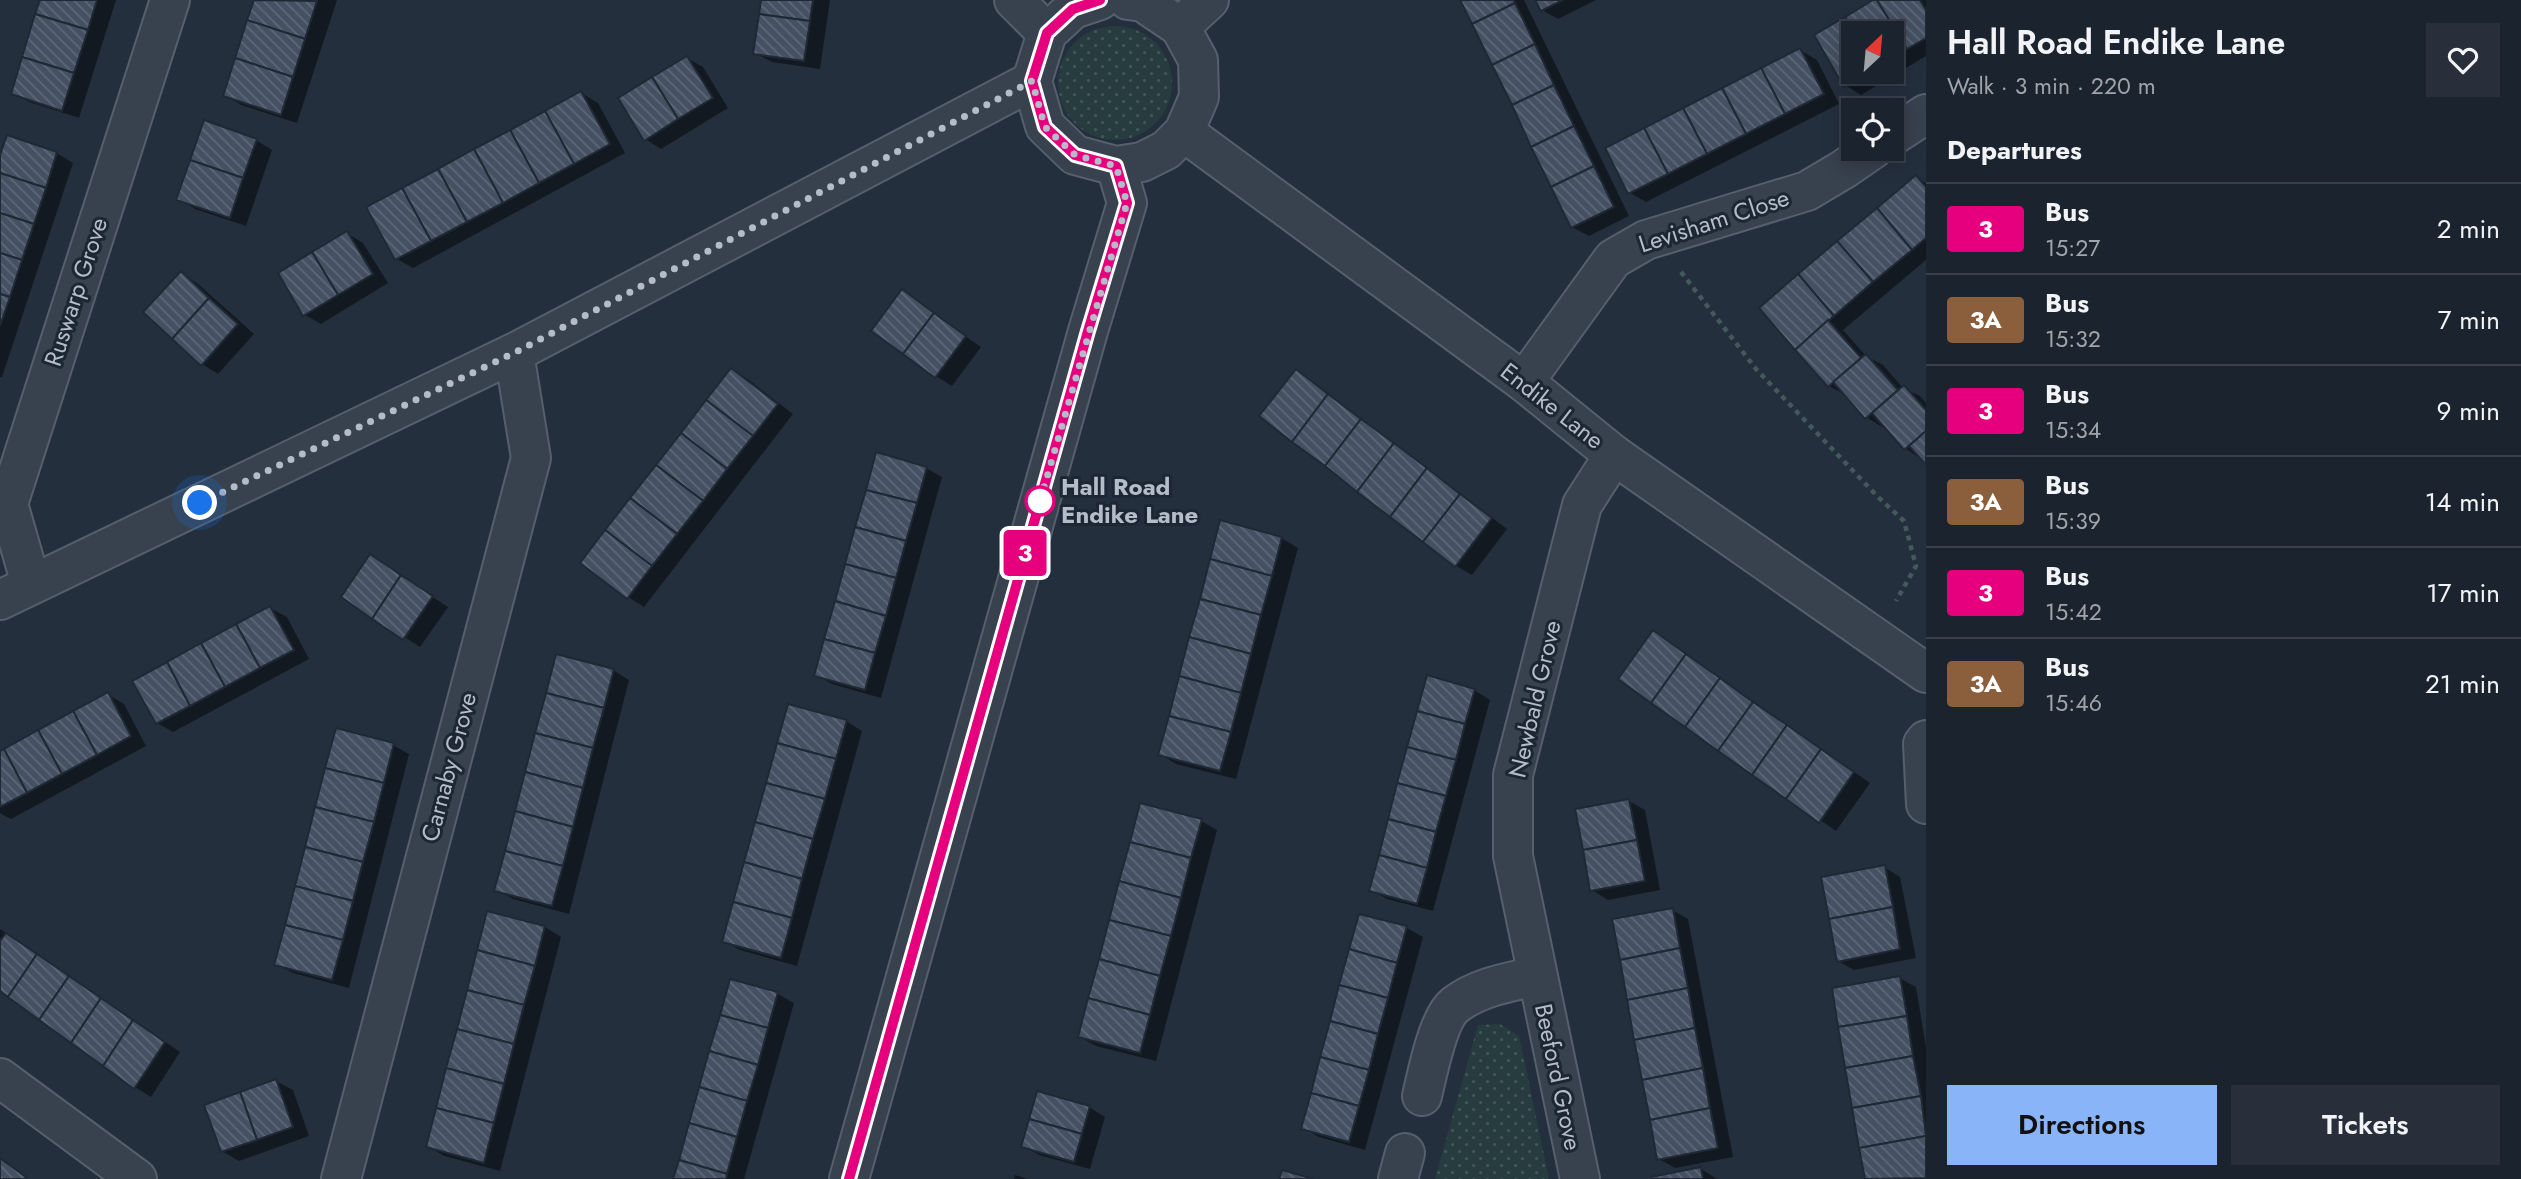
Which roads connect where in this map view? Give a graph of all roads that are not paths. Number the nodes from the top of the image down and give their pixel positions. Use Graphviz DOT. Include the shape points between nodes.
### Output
graph roads {
  1 [pos="170,0"];
  2 [pos="1014,0"];
  3 [pos="1100,0"];
  4 [pos="1209,0"];
  5 [pos="1138,1"];
  6 [pos="1180,27"];
  7 [pos="1047,33"];
  8 [pos="1032,81"];
  9 [pos="1184,132"];
  10 [pos="1856,161"];
  11 [pos="1116,166"];
  12 [pos="514,353"];
  13 [pos="1524,382"];
  14 [pos="1614,455"];
  15 [pos="15,592"];
  16 [pos="1926,673"];
  17 [pos="1926,740"];
  18 [pos="1926,804"];
  19 [pos="1537,976"];
  20 [pos="0,1078"];
  21 [pos="1423,1096"];
  22 [pos="137,1179"];
  23 [pos="341,1179"];
  24 [pos="849,1179"];
  25 [pos="1580,1179"];
  1 -- 15 [label="street, Ruswarp Grove" via="8,504"];
  2 -- 7 [label="street"];
  3 -- 7 [label="street" via="1073,9"];
  4 -- 6 [label="street"];
  5 -- 6 [label="street"];
  6 -- 9 [label="street" via="1198,60 1199,97"];
  7 -- 8 [label="street"];
  8 -- 11 [label="street" via="1045,127 1075,155"];
  8 -- 12 [label="street"];
  9 -- 11 [label="street" via="1166,150 1142,162"];
  9 -- 13 [label="street, Endike Lane"];
  10 -- 13 [label="street, Levisham Close" via="1807,191 1660,235 1613,259"];
  11 -- 24 [label="street" via="1127,203"];
  12 -- 15 [label="street"];
  12 -- 23 [label="street, Carnaby Grove" via="531,458"];
  13 -- 14 [label="street, Endike Lane"];
  14 -- 16 [label="street, Endike Lane"];
  14 -- 19 [label="street, Newbald Grove" via="1582,505 1513,775 1513,856"];
  17 -- 18 [label="street"];
  19 -- 21 [label="street" via="1488,988 1453,1006 1434,1044"];
  19 -- 25 [label="street, Beeford Grove"];
  20 -- 22 [label="street"];
}
